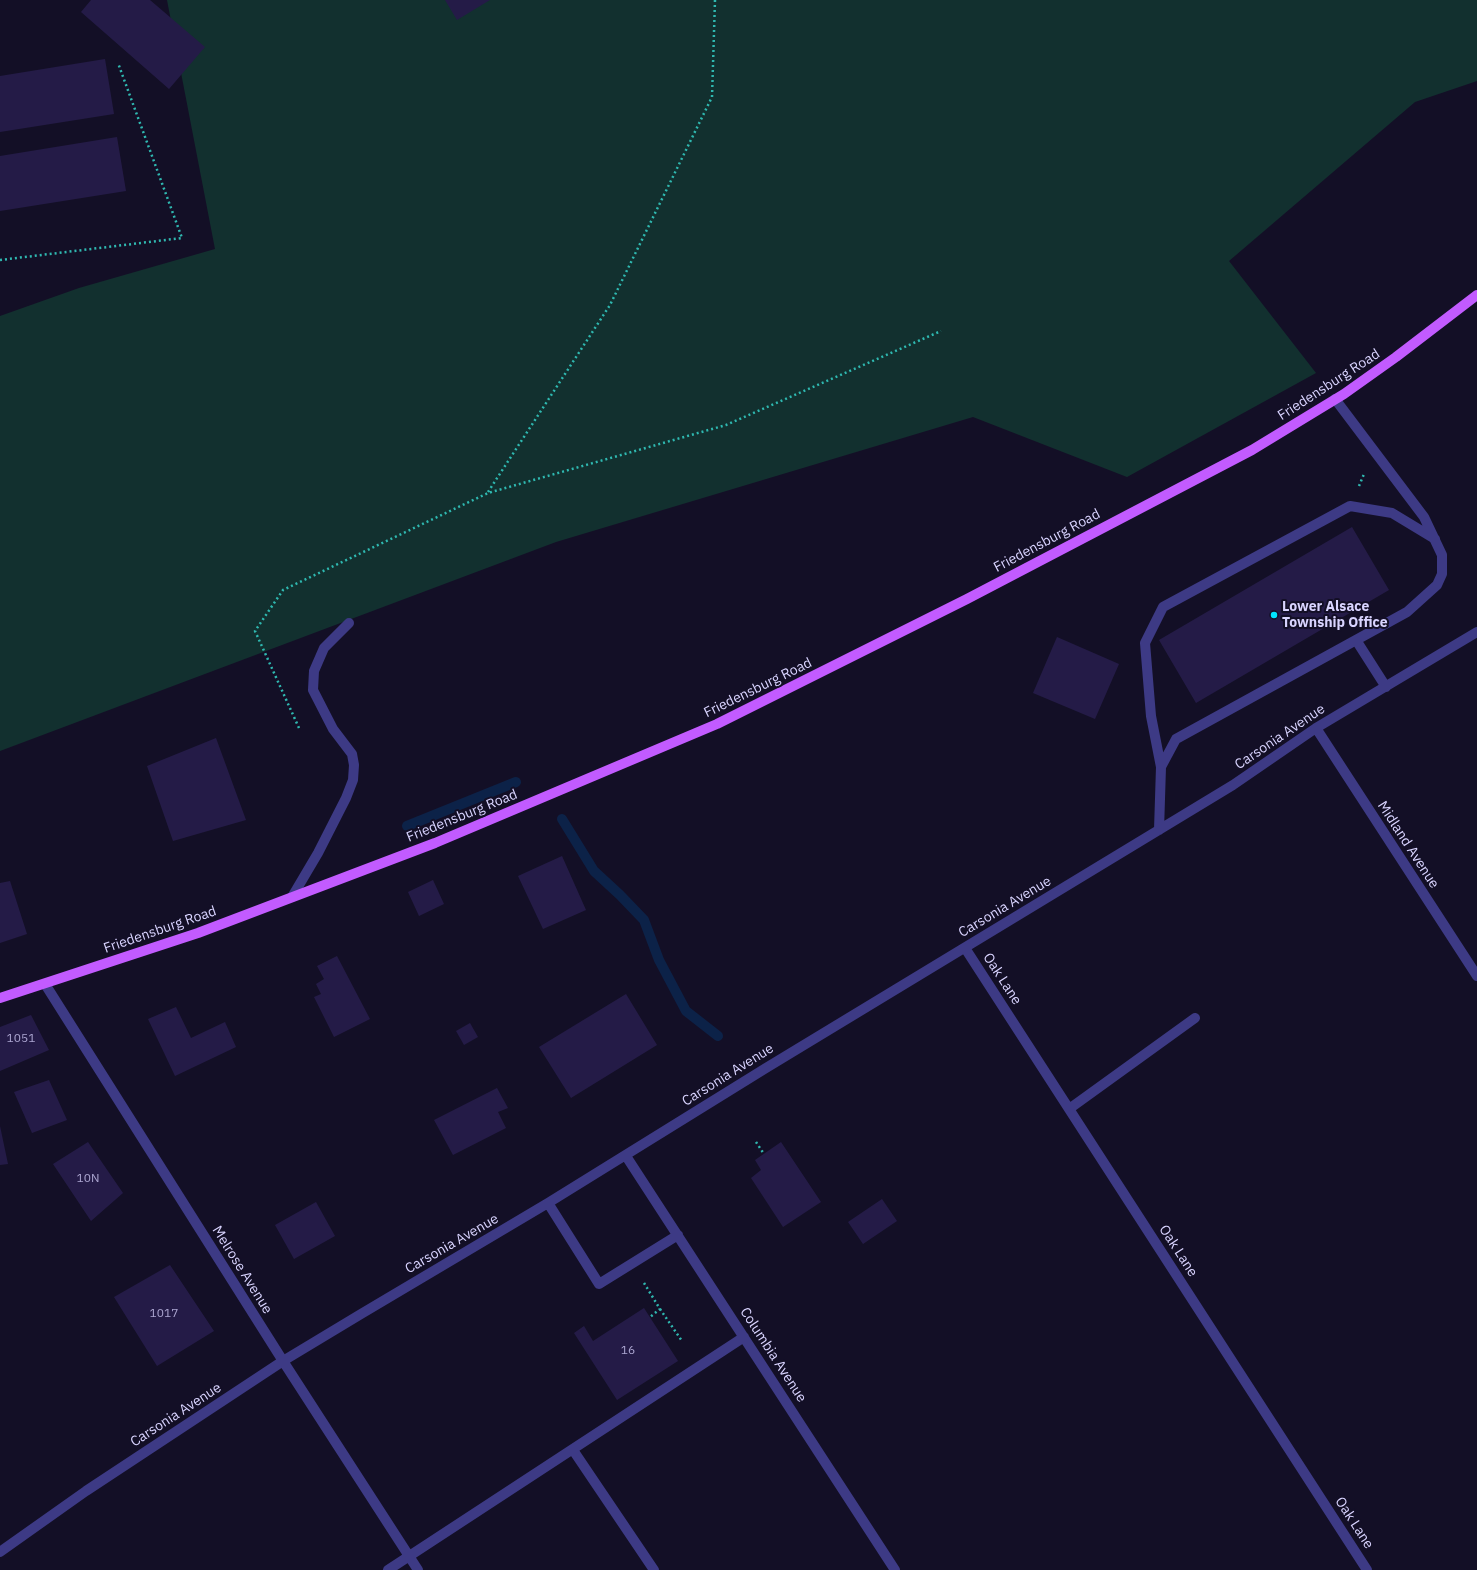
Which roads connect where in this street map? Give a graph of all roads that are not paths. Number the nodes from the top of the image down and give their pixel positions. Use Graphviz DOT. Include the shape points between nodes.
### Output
graph roads {
  1 [pos="1477,295"];
  2 [pos="1335,399"];
  3 [pos="1435,539"];
  4 [pos="349,623"];
  5 [pos="1477,632"];
  6 [pos="1356,640"];
  7 [pos="1386,686"];
  8 [pos="1316,728"];
  9 [pos="1161,767"];
  10 [pos="1159,830"];
  11 [pos="292,897"];
  12 [pos="965,948"];
  13 [pos="1477,976"];
  14 [pos="45,984"];
  15 [pos="0,998"];
  16 [pos="1196,1018"];
  17 [pos="1069,1109"];
  18 [pos="626,1156"];
  19 [pos="548,1203"];
  20 [pos="678,1235"];
  21 [pos="744,1337"];
  22 [pos="283,1361"];
  23 [pos="573,1450"];
  24 [pos="0,1552"];
  25 [pos="409,1557"];
  26 [pos="388,1570"];
  27 [pos="418,1570"];
  28 [pos="654,1570"];
  29 [pos="895,1570"];
  30 [pos="1367,1570"];
  1 -- 2 [label="main road, Friedensburg Road" via="1396,357"];
  2 -- 3 [label="street" via="1424,517"];
  2 -- 11 [label="main road, Friedensburg Road" via="1245,454 966,599 717,724 435,843"];
  3 -- 6 [label="street" via="1442,555 1442,574 1437,585 1407,612"];
  3 -- 9 [label="street" via="1392,513 1350,506 1163,607 1145,643 1151,716"];
  4 -- 11 [label="street" via="324,648 314,671 313,690 333,729 352,754 353,780 329,832"];
  5 -- 7 [label="street, Carsonia Avenue"];
  6 -- 7 [label="street"];
  6 -- 9 [label="street" via="1176,739"];
  7 -- 8 [label="street, Carsonia Avenue"];
  8 -- 10 [label="street, Carsonia Avenue" via="1233,785"];
  8 -- 13 [label="street, Midland Avenue"];
  9 -- 10 [label="street"];
  10 -- 12 [label="street, Carsonia Avenue"];
  11 -- 14 [label="main road, Friedensburg Road" via="198,933"];
  12 -- 17 [label="street, Oak Lane"];
  12 -- 18 [label="street, Carsonia Avenue"];
  14 -- 15 [label="main road, Friedensburg Road"];
  14 -- 22 [label="street, Melrose Avenue"];
  16 -- 17 [label="street"];
  17 -- 30 [label="street, Oak Lane"];
  18 -- 19 [label="street, Carsonia Avenue"];
  18 -- 20 [label="street, Columbia Avenue"];
  19 -- 20 [label="street" via="599,1284"];
  19 -- 22 [label="street, Carsonia Avenue"];
  20 -- 21 [label="street, Columbia Avenue"];
  21 -- 23 [label="street"];
  21 -- 29 [label="street, Columbia Avenue"];
  22 -- 24 [label="street, Carsonia Avenue" via="86,1491"];
  22 -- 25 [label="street, Melrose Avenue"];
  23 -- 25 [label="street"];
  23 -- 28 [label="street"];
  25 -- 26 [label="street"];
  25 -- 27 [label="street, Melrose Avenue"];
}
